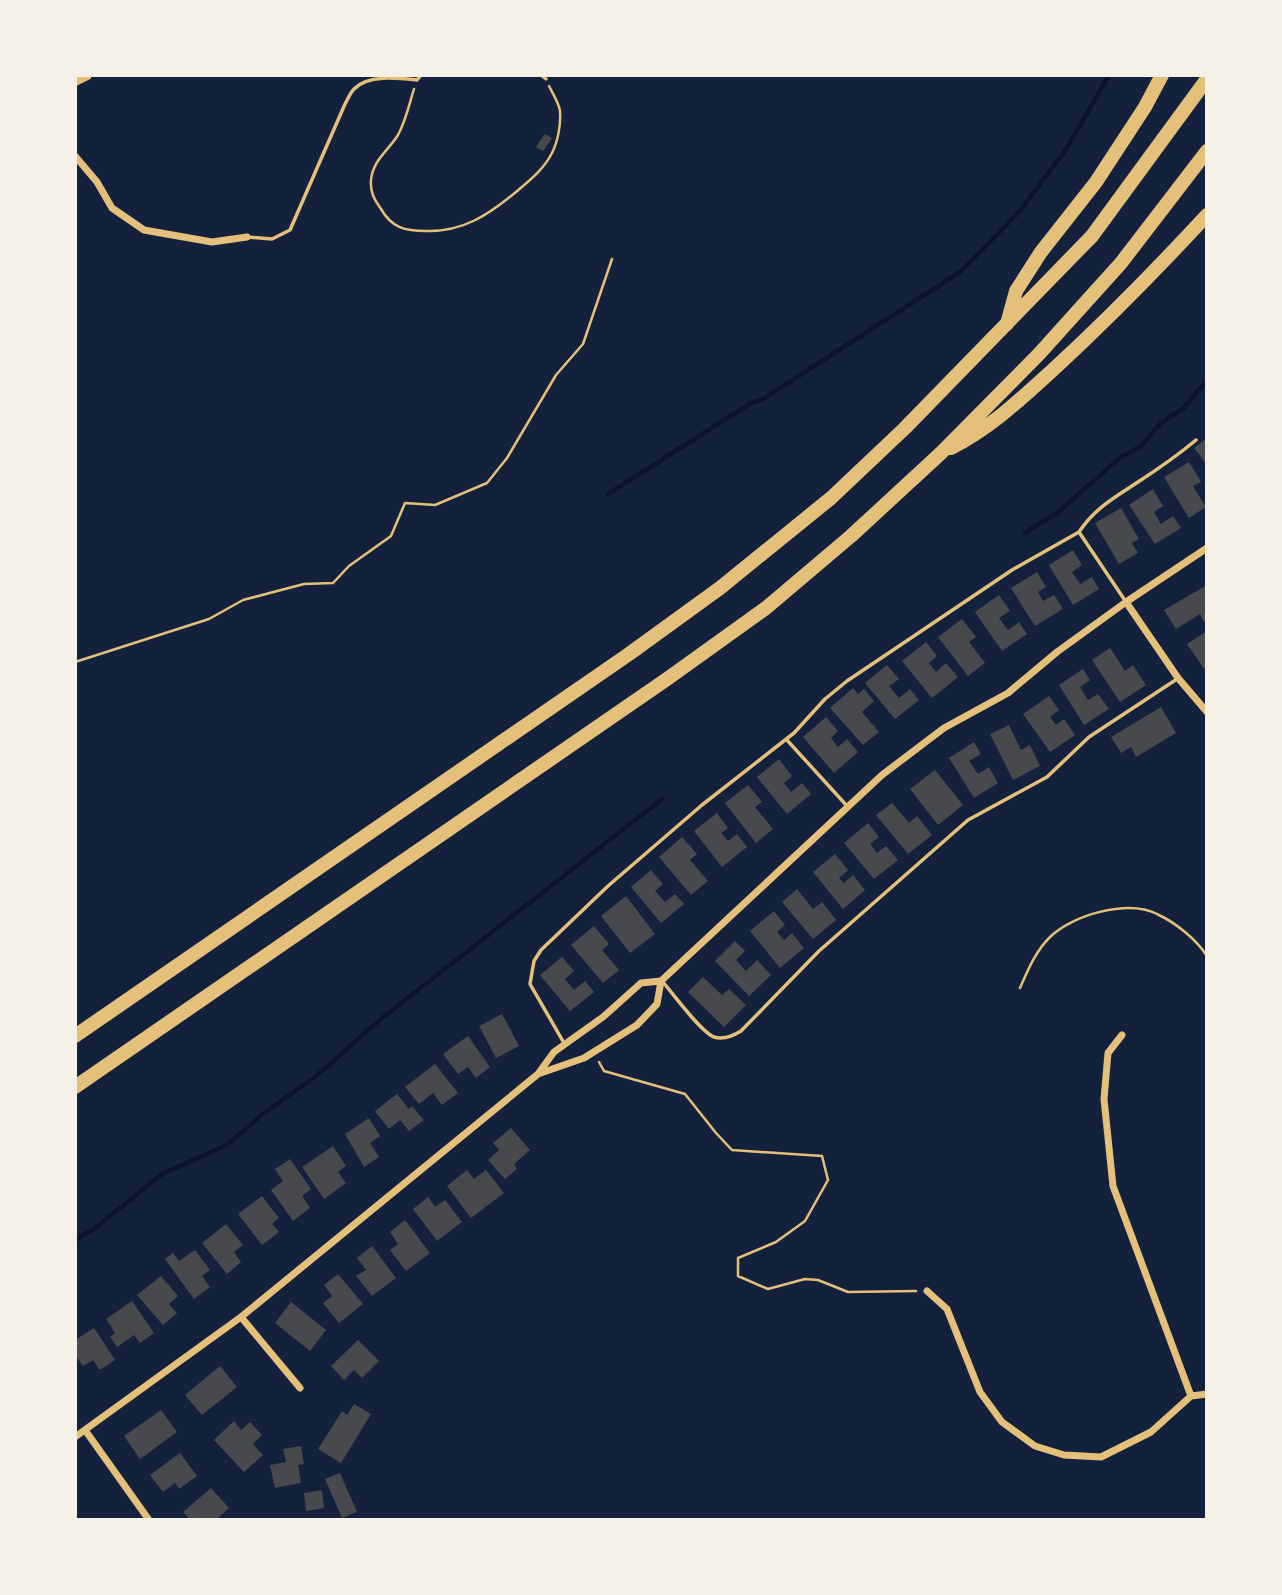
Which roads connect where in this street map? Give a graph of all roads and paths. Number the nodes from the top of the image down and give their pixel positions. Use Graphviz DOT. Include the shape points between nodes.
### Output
graph roads {
  1 [pos="87,75"];
  2 [pos="421,75"];
  3 [pos="541,75"];
  4 [pos="1162,75"];
  5 [pos="546,79"];
  6 [pos="1207,79"];
  7 [pos="417,80"];
  8 [pos="75,81"];
  9 [pos="1207,151"];
  10 [pos="75,156"];
  11 [pos="1207,215"];
  12 [pos="247,237"];
  13 [pos="612,259"];
  14 [pos="1007,325"];
  15 [pos="1196,440"];
  16 [pos="941,453"];
  17 [pos="1079,532"];
  18 [pos="1204,550"];
  19 [pos="1207,559"];
  20 [pos="1126,602"];
  21 [pos="75,662"];
  22 [pos="1178,678"];
  23 [pos="1207,712"];
  24 [pos="786,739"];
  25 [pos="848,807"];
  26 [pos="1207,956"];
  27 [pos="661,981"];
  28 [pos="1020,988"];
  29 [pos="1122,1035"];
  30 [pos="75,1036"];
  31 [pos="564,1043"];
  32 [pos="593,1053"];
  33 [pos="538,1074"];
  34 [pos="75,1087"];
  35 [pos="927,1291"];
  36 [pos="241,1317"];
  37 [pos="300,1388"];
  38 [pos="1207,1394"];
  39 [pos="1191,1396"];
  40 [pos="85,1430"];
  41 [pos="75,1437"];
  42 [pos="149,1520"];
  1 -- 8 [label="street"];
  2 -- 7 [label="lane"];
  3 -- 5 [label="lane"];
  4 -- 14 [label="highway" via="1096,182 1016,291"];
  5 -- 7 [label="path" via="560,108 560,128 553,152 535,176 471,224 408,231 386,218 372,197 371,183 373,167 404,124"];
  6 -- 14 [label="highway" via="1092,236"];
  7 -- 12 [label="lane" via="373,80 356,87 290,230 272,239"];
  9 -- 16 [label="highway" via="1121,263"];
  10 -- 12 [label="street" via="112,208 144,230 212,243"];
  11 -- 16 [label="highway" via="1108,319 1003,416"];
  13 -- 21 [label="path" via="583,344 556,375 487,483 435,505 405,503 391,536 333,583 304,584 243,600 209,619"];
  14 -- 30 [label="highway" via="831,498 720,588"];
  15 -- 17 [label="lane" via="1106,502"];
  16 -- 34 [label="highway" via="766,608"];
  17 -- 20 [label="lane"];
  17 -- 24 [label="lane" via="1012,570 847,681"];
  18 -- 19 [label="street"];
  18 -- 20 [label="street"];
  20 -- 22 [label="street"];
  20 -- 25 [label="street" via="1008,693 944,728"];
  22 -- 23 [label="street"];
  22 -- 27 [label="lane" via="1089,737 1047,777 968,820 819,951 741,1031 729,1038 713,1037"];
  24 -- 25 [label="lane"];
  24 -- 31 [label="lane" via="618,877 541,950 530,984"];
  25 -- 27 [label="street"];
  26 -- 28 [label="path" via="1198,943 1156,913 1125,908 1083,916 1053,934 1037,952"];
  27 -- 31 [label="street" via="641,983"];
  27 -- 32 [label="street" via="657,1004 636,1025"];
  29 -- 39 [label="street" via="1108,1053 1104,1099 1113,1185"];
  31 -- 33 [label="street"];
  32 -- 33 [label="street"];
  32 -- 35 [label="path" via="604,1071 685,1094 732,1150 822,1156 828,1180 805,1221 776,1242 738,1258 738,1276 768,1289 805,1279 848,1292"];
  33 -- 36 [label="street"];
  35 -- 39 [label="street" via="947,1308 980,1392 1002,1422 1035,1446 1065,1455 1101,1457 1151,1432"];
  36 -- 37 [label="street"];
  36 -- 40 [label="street"];
  38 -- 39 [label="street"];
  40 -- 41 [label="street"];
  40 -- 42 [label="street"];
}
